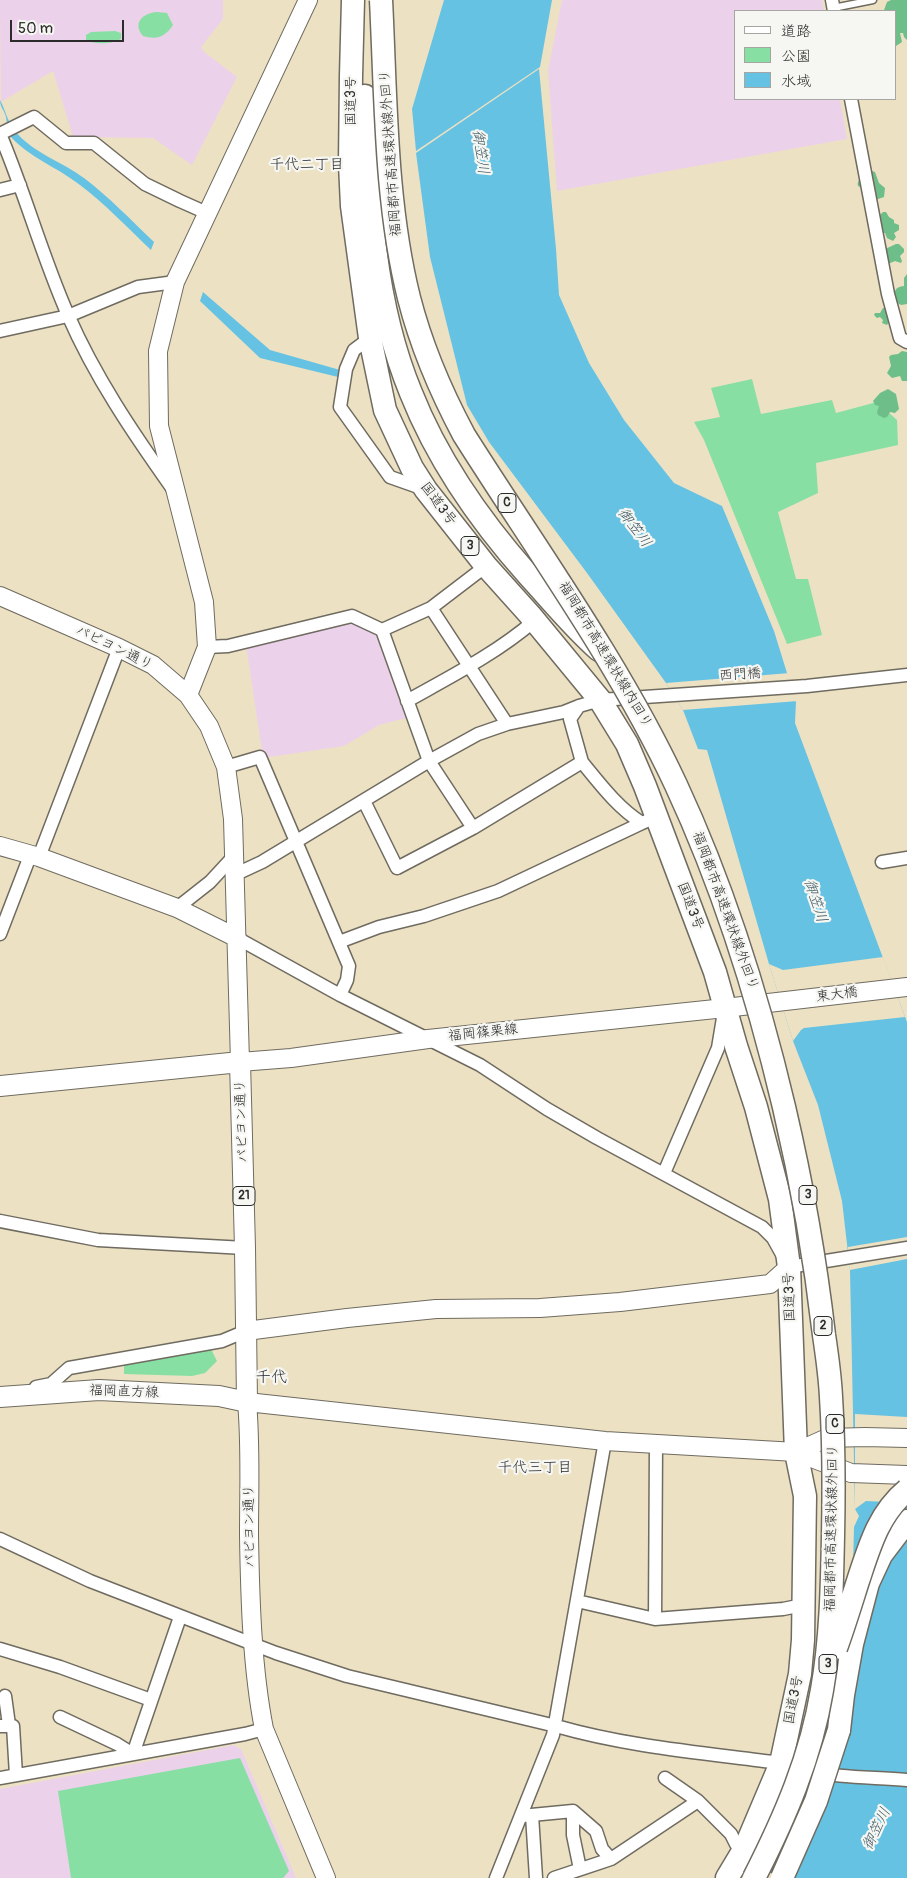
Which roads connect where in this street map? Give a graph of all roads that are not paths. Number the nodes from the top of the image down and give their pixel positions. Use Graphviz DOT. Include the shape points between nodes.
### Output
graph roads {
  1 [pos="308,0"];
  2 [pos="353,0"];
  3 [pos="361,0"];
  4 [pos="382,0"];
  5 [pos="390,0"];
  6 [pos="873,0"];
  7 [pos="833,6"];
  8 [pos="851,100"];
  9 [pos="0,134"];
  10 [pos="20,185"];
  11 [pos="0,190"];
  12 [pos="207,212"];
  13 [pos="175,282"];
  14 [pos="68,316"];
  15 [pos="0,332"];
  16 [pos="370,338"];
  17 [pos="907,342"];
  18 [pos="433,484"];
  19 [pos="176,494"];
  20 [pos="486,566"];
  21 [pos="0,596"];
  22 [pos="432,608"];
  23 [pos="532,618"];
  24 [pos="382,630"];
  25 [pos="207,647"];
  26 [pos="119,648"];
  27 [pos="470,665"];
  28 [pos="623,671"];
  29 [pos="907,675"];
  30 [pos="188,695"];
  31 [pos="641,698"];
  32 [pos="600,700"];
  33 [pos="407,702"];
  34 [pos="579,706"];
  35 [pos="507,724"];
  36 [pos="429,761"];
  37 [pos="582,762"];
  38 [pos="226,767"];
  39 [pos="364,801"];
  40 [pos="649,820"];
  41 [pos="473,828"];
  42 [pos="296,841"];
  43 [pos="0,846"];
  44 [pos="35,856"];
  45 [pos="234,856"];
  46 [pos="907,858"];
  47 [pos="882,862"];
  48 [pos="234,876"];
  49 [pos="177,908"];
  50 [pos="0,934"];
  51 [pos="237,938"];
  52 [pos="339,942"];
  53 [pos="748,969"];
  54 [pos="907,986"];
  55 [pos="340,995"];
  56 [pos="756,1004"];
  57 [pos="725,1008"];
  58 [pos="428,1039"];
  59 [pos="240,1062"];
  60 [pos="0,1086"];
  61 [pos="664,1173"];
  62 [pos="0,1221"];
  63 [pos="246,1248"];
  64 [pos="907,1248"];
  65 [pos="818,1262"];
  66 [pos="789,1267"];
  67 [pos="246,1331"];
  68 [pos="0,1396"];
  69 [pos="247,1402"];
  70 [pos="838,1438"];
  71 [pos="907,1438"];
  72 [pos="604,1440"];
  73 [pos="656,1444"];
  74 [pos="796,1452"];
  75 [pos="842,1469"];
  76 [pos="907,1475"];
  77 [pos="907,1490"];
  78 [pos="907,1521"];
  79 [pos="0,1539"];
  80 [pos="577,1600"];
  81 [pos="803,1605"];
  82 [pos="180,1617"];
  83 [pos="655,1619"];
  84 [pos="254,1645"];
  85 [pos="0,1649"];
  86 [pos="822,1689"];
  87 [pos="5,1696"];
  88 [pos="151,1700"];
  89 [pos="60,1716"];
  90 [pos="4,1726"];
  91 [pos="556,1726"];
  92 [pos="264,1729"];
  93 [pos="838,1730"];
  94 [pos="133,1754"];
  95 [pos="781,1763"];
  96 [pos="805,1770"];
  97 [pos="16,1775"];
  98 [pos="0,1778"];
  99 [pos="665,1778"];
  100 [pos="907,1780"];
  101 [pos="698,1801"];
  102 [pos="573,1811"];
  103 [pos="527,1815"];
  104 [pos="745,1848"];
  105 [pos="611,1859"];
  106 [pos="580,1869"];
  107 [pos="326,1878"];
  108 [pos="497,1878"];
  109 [pos="536,1878"];
  110 [pos="554,1878"];
  111 [pos="727,1878"];
  112 [pos="754,1878"];
  113 [pos="759,1878"];
  114 [pos="764,1878"];
  115 [pos="782,1878"];
  116 [pos="793,1878"];
  1 -- 12 [label="street"];
  2 -- 16 [label="highway, 国道3号 / 3" via="350,76 352,198"];
  3 -- 18 [label="highway" via="366,168 379,304 388,356 404,410"];
  3 -- 28 [label="highway" via="373,229 386,312 405,378 424,424 473,507 500,543 578,631"];
  4 -- 53 [label="highway, 福岡都市高速環状線外回り / C, bridge" via="395,219 410,299 424,344 464,435 612,667 675,783 697,832"];
  4 -- 114 [label="highway, 福岡都市高速環状線内回り / C, bridge" via="400,225 416,300 441,378 463,430 640,707 700,832 753,977 778,1065 812,1226 833,1392 837,1456 836,1599 820,1727 786,1828"];
  5 -- 28 [label="highway, 国道3号 / 3" via="394,240 414,329 436,385 476,466"];
  6 -- 7 [label="lane"];
  8 -- 17 [label="street" via="888,294 900,338"];
  9 -- 10 [label="street"];
  9 -- 12 [label="street" via="34,117 66,144 94,143 145,184"];
  10 -- 11 [label="street"];
  10 -- 14 [label="street"];
  12 -- 13 [label="street"];
  13 -- 14 [label="street" via="138,286"];
  13 -- 19 [label="street" via="158,351 159,426"];
  14 -- 15 [label="street"];
  14 -- 19 [label="street" via="102,383"];
  16 -- 18 [label="highway, 国道3号 / 3" via="385,410 412,468"];
  16 -- 18 [label="street" via="354,350 346,370 340,407 390,477"];
  18 -- 20 [label="highway, 国道3号 / 3"];
  18 -- 23 [label="highway" via="512,578"];
  19 -- 25 [label="street" via="204,602"];
  20 -- 22 [label="street"];
  20 -- 23 [label="highway, 国道3号 / 3"];
  21 -- 26 [label="street, パピヨン通り"];
  22 -- 24 [label="street"];
  22 -- 27 [label="street"];
  23 -- 27 [label="street" via="523,631"];
  23 -- 32 [label="highway, 国道3号 / 3"];
  24 -- 25 [label="street" via="352,616 228,646"];
  24 -- 33 [label="street"];
  25 -- 30 [label="street"];
  26 -- 30 [label="street, パピヨン通り" via="153,665"];
  26 -- 44 [label="street"];
  27 -- 33 [label="street"];
  27 -- 35 [label="street"];
  28 -- 31 [label="highway, 国道3号 / 3"];
  29 -- 31 [label="street, 西門橋"];
  30 -- 38 [label="street, パピヨン通り" via="209,726"];
  31 -- 32 [label="street, 西門橋"];
  31 -- 56 [label="highway, 国道3号 / 3" via="678,772 715,864"];
  32 -- 34 [label="street, 西門橋"];
  32 -- 40 [label="highway, 国道3号 / 3" via="627,744"];
  33 -- 36 [label="street"];
  34 -- 35 [label="street, 西門橋"];
  34 -- 37 [label="street" via="570,719"];
  35 -- 36 [label="street, 西門橋" via="478,734"];
  36 -- 39 [label="street, 西門橋"];
  36 -- 41 [label="street"];
  37 -- 40 [label="street" via="613,798"];
  37 -- 41 [label="street"];
  38 -- 42 [label="street" via="260,757"];
  38 -- 45 [label="street, パピヨン通り"];
  39 -- 41 [label="street" via="397,868"];
  39 -- 42 [label="street, 西門橋"];
  40 -- 52 [label="street" via="498,891"];
  40 -- 57 [label="highway, 国道3号 / 3" via="715,972"];
  42 -- 48 [label="street, 西門橋"];
  42 -- 52 [label="street"];
  43 -- 44 [label="street"];
  44 -- 49 [label="street"];
  44 -- 50 [label="street"];
  45 -- 48 [label="street, パピヨン通り"];
  45 -- 49 [label="street" via="210,882"];
  46 -- 47 [label="street"];
  48 -- 51 [label="street, パピヨン通り"];
  49 -- 51 [label="street"];
  51 -- 55 [label="street"];
  51 -- 59 [label="street, パピヨン通り"];
  52 -- 55 [label="street" via="349,966"];
  53 -- 86 [label="highway, 福岡都市高速環状線外回り / 2, bridge" via="802,1182 817,1271 831,1392 834,1456 832,1598"];
  54 -- 56 [label="street, 東大橋"];
  55 -- 58 [label="street"];
  56 -- 57 [label="street, 福岡篠栗線"];
  56 -- 65 [label="highway, 国道3号 / 3" via="792,1114"];
  57 -- 58 [label="street, 福岡篠栗線"];
  57 -- 61 [label="street" via="718,1048"];
  57 -- 66 [label="highway, 国道3号 / 3" via="780,1199"];
  58 -- 59 [label="street, 福岡篠栗線"];
  58 -- 61 [label="street" via="480,1065 564,1119"];
  59 -- 60 [label="main road"];
  59 -- 63 [label="main road, パピヨン通り / 21"];
  61 -- 66 [label="street" via="762,1227 773,1238"];
  62 -- 63 [label="street" via="98,1240"];
  63 -- 67 [label="main road, パピヨン通り / 21"];
  64 -- 65 [label="street"];
  65 -- 66 [label="street"];
  65 -- 70 [label="highway, 国道3号 / 3"];
  66 -- 67 [label="street" via="770,1284 620,1302 540,1308 436,1309"];
  66 -- 74 [label="highway, 国道3号 / 3"];
  67 -- 68 [label="street" via="222,1341 69,1368 51,1384"];
  67 -- 69 [label="main road, パピヨン通り / 21"];
  68 -- 69 [label="main road, 福岡直方線" via="99,1390 219,1396"];
  69 -- 72 [label="street"];
  69 -- 84 [label="street, パピヨン通り"];
  70 -- 71 [label="street"];
  70 -- 74 [label="street"];
  70 -- 75 [label="highway, 国道3号 / 3"];
  72 -- 73 [label="street"];
  72 -- 80 [label="street"];
  73 -- 74 [label="street"];
  73 -- 83 [label="street"];
  74 -- 75 [label="street"];
  74 -- 81 [label="highway, 国道3号 / 3" via="804,1496"];
  75 -- 76 [label="street"];
  75 -- 96 [label="highway, 国道3号 / 3" via="835,1494 834,1601 827,1678"];
  77 -- 86 [label="highway, bridge" via="881,1520 869,1546"];
  78 -- 93 [label="highway" via="881,1555 868,1583 852,1644"];
  79 -- 82 [label="street" via="90,1581"];
  80 -- 83 [label="street"];
  80 -- 91 [label="street"];
  81 -- 83 [label="street"];
  81 -- 95 [label="highway, 国道3号 / 3" via="800,1674"];
  82 -- 84 [label="street"];
  82 -- 88 [label="street"];
  84 -- 91 [label="street" via="347,1676"];
  84 -- 92 [label="street, パピヨン通り"];
  85 -- 88 [label="street"];
  86 -- 112 [label="highway, 福岡都市高速環状線外回り, bridge" via="806,1759 794,1793"];
  87 -- 90 [label="street"];
  88 -- 94 [label="street"];
  89 -- 94 [label="street"];
  90 -- 97 [label="street" via="13,1726"];
  91 -- 95 [label="street" via="633,1744"];
  91 -- 103 [label="street"];
  92 -- 94 [label="street"];
  92 -- 107 [label="street, パピヨン通り"];
  93 -- 115 [label="highway, bridge" via="816,1801"];
  93 -- 116 [label="highway, bridge" via="836,1768 826,1802"];
  94 -- 97 [label="street"];
  95 -- 96 [label="street"];
  95 -- 104 [label="highway, 国道3号 / 3"];
  96 -- 100 [label="street"];
  96 -- 113 [label="highway, 国道3号 / 3"];
  97 -- 98 [label="street"];
  99 -- 101 [label="street"];
  101 -- 104 [label="street" via="731,1834 736,1844"];
  101 -- 105 [label="street"];
  102 -- 103 [label="street"];
  102 -- 105 [label="street" via="596,1831 602,1849"];
  102 -- 106 [label="street" via="573,1835"];
  103 -- 108 [label="street"];
  103 -- 109 [label="street"];
  104 -- 111 [label="highway, 国道3号 / 3"];
  105 -- 106 [label="street"];
  106 -- 110 [label="street"];
}
